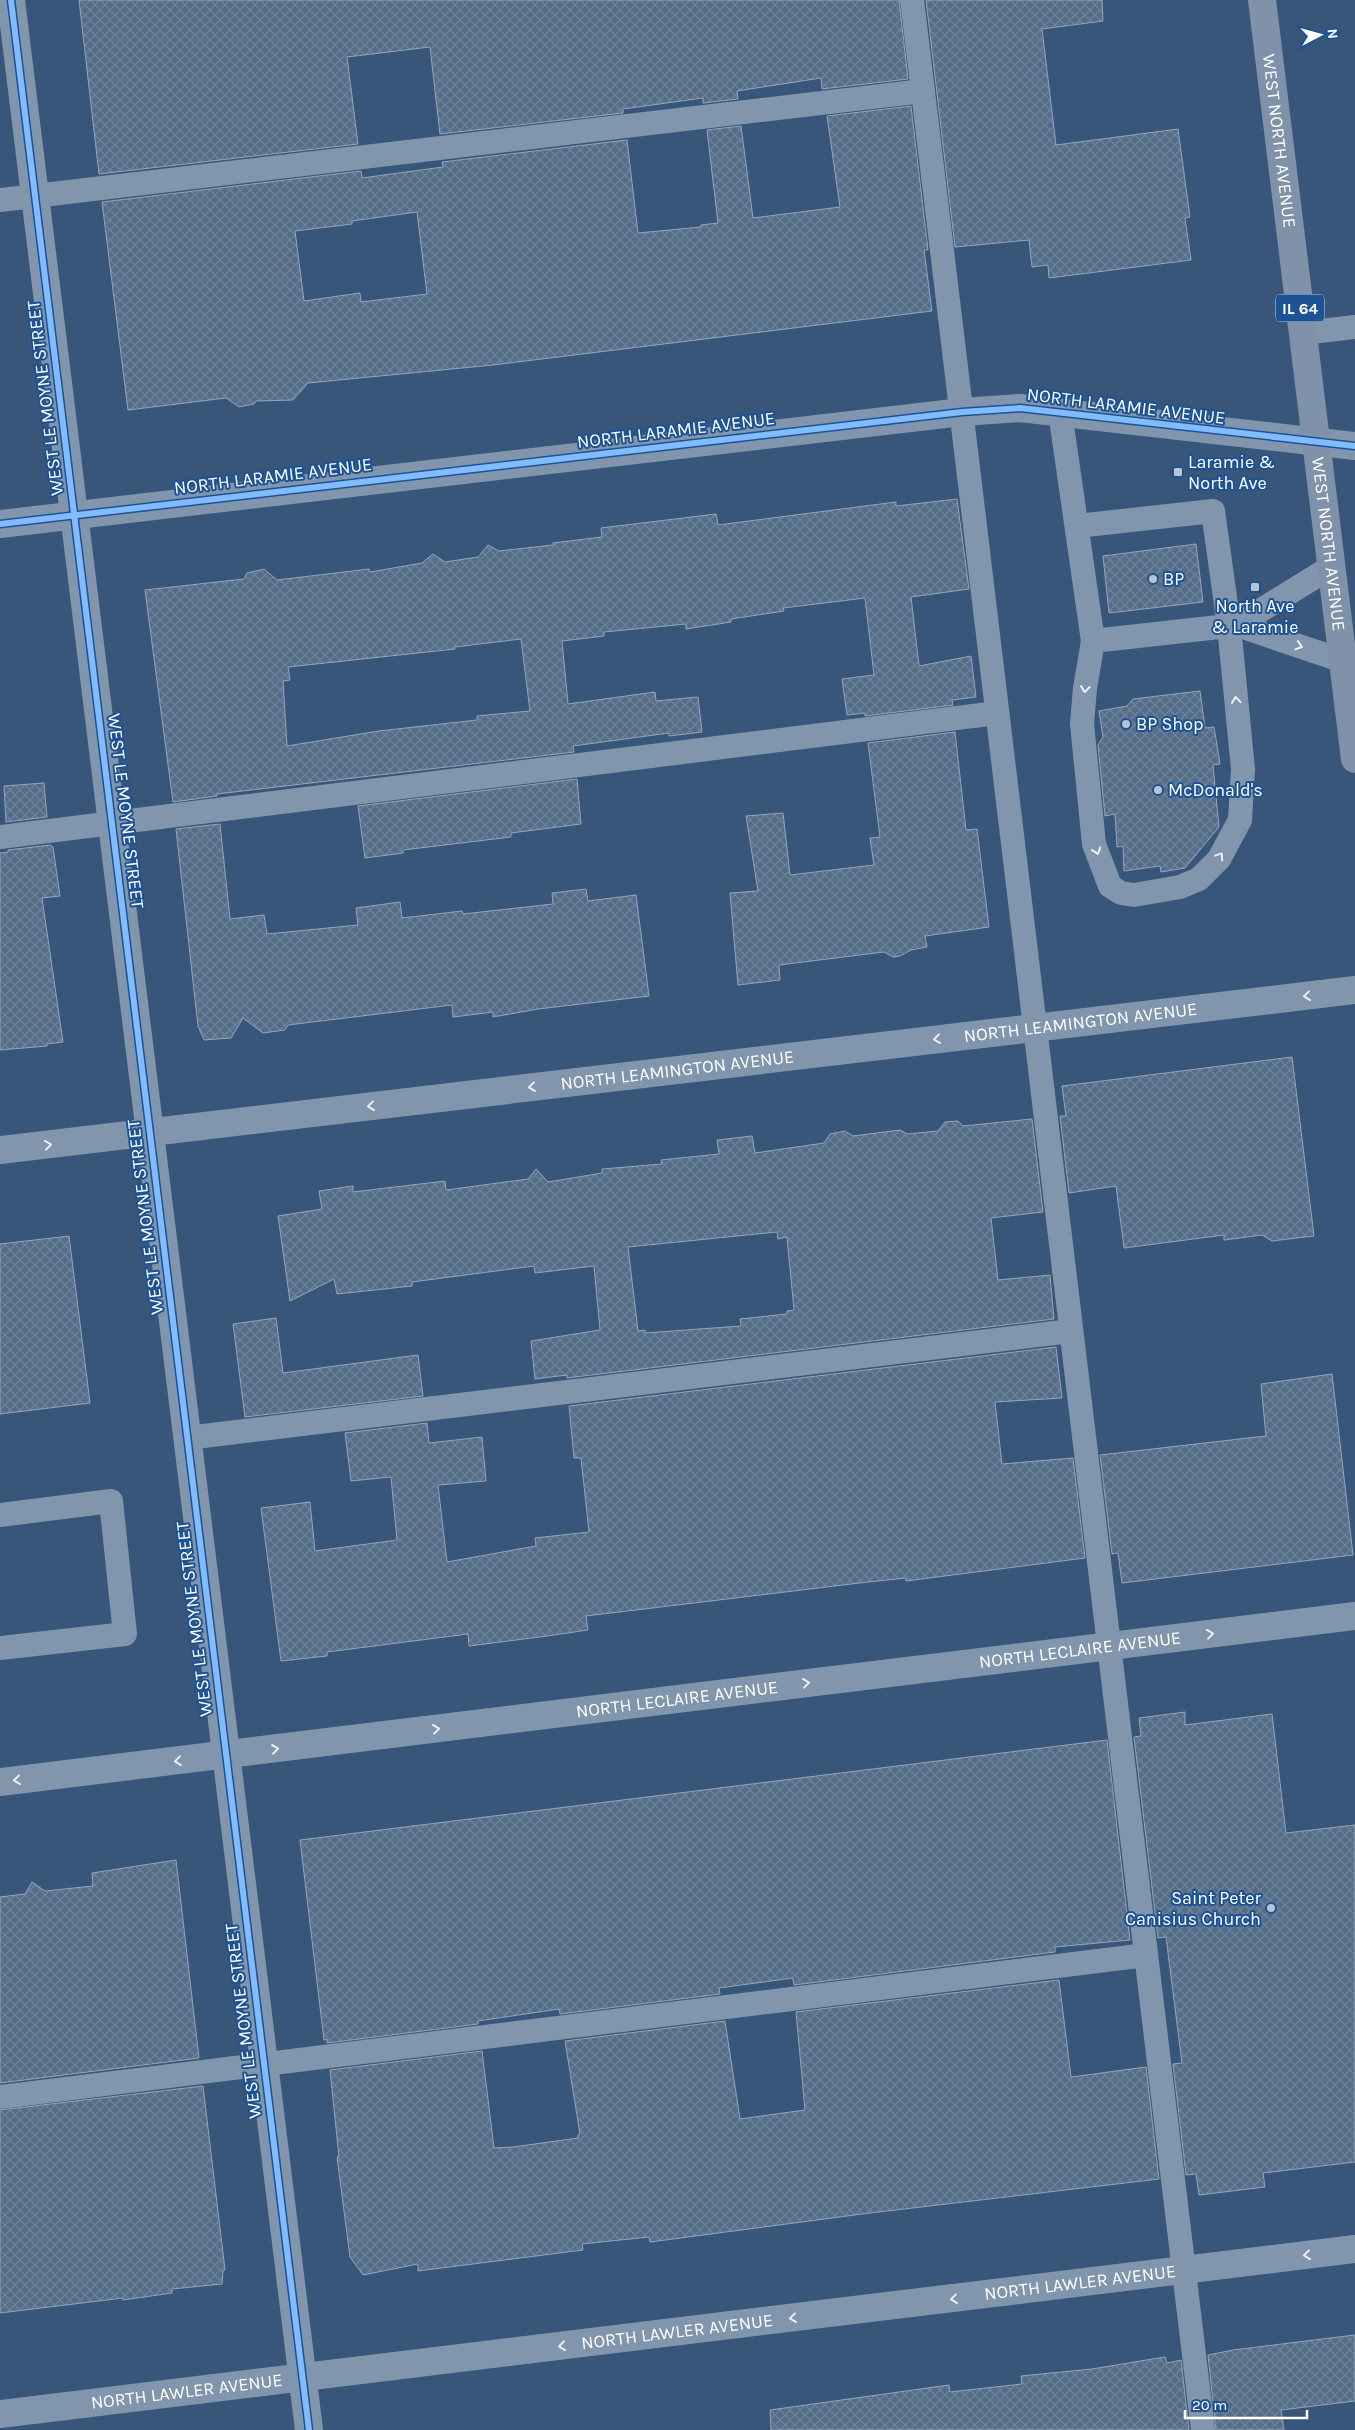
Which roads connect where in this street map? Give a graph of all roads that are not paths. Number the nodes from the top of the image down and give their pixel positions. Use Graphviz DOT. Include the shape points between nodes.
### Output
graph roads {
  1 [pos="11,0"];
  2 [pos="912,0"];
  3 [pos="1262,0"];
  4 [pos="923,91"];
  5 [pos="35,196"];
  6 [pos="0,200"];
  7 [pos="1355,327"];
  8 [pos="1303,333"];
  9 [pos="962,412"];
  10 [pos="1060,412"];
  11 [pos="1316,443"];
  12 [pos="1355,446"];
  13 [pos="74,515"];
  14 [pos="0,524"];
  15 [pos="1076,526"];
  16 [pos="1331,567"];
  17 [pos="1233,626"];
  18 [pos="1093,641"];
  19 [pos="1342,661"];
  20 [pos="997,713"];
  21 [pos="1355,759"];
  22 [pos="112,823"];
  23 [pos="0,837"];
  24 [pos="1355,990"];
  25 [pos="1035,1028"];
  26 [pos="150,1133"];
  27 [pos="0,1150"];
  28 [pos="1071,1331"];
  29 [pos="188,1438"];
  30 [pos="0,1515"];
  31 [pos="1355,1616"];
  32 [pos="1109,1646"];
  33 [pos="0,1648"];
  34 [pos="226,1755"];
  35 [pos="0,1782"];
  36 [pos="1146,1955"];
  37 [pos="264,2064"];
  38 [pos="0,2097"];
  39 [pos="1355,2249"];
  40 [pos="1184,2271"];
  41 [pos="302,2377"];
  42 [pos="0,2414"];
  43 [pos="309,2430"];
  44 [pos="1203,2430"];
  1 -- 5 [label="street, WEST LE MOYNE STREET"];
  2 -- 4 [label="lane"];
  3 -- 8 [label="main road, WEST NORTH AVENUE / IL 64"];
  4 -- 5 [label="lane"];
  4 -- 9 [label="lane"];
  5 -- 6 [label="lane"];
  5 -- 13 [label="street, WEST LE MOYNE STREET"];
  7 -- 8 [label="lane"];
  8 -- 11 [label="main road, WEST NORTH AVENUE / IL 64"];
  9 -- 10 [label="street, NORTH LARAMIE AVENUE" via="1020,408"];
  9 -- 13 [label="street, NORTH LARAMIE AVENUE"];
  9 -- 20 [label="lane"];
  10 -- 11 [label="street, NORTH LARAMIE AVENUE"];
  10 -- 15 [label="lane"];
  11 -- 12 [label="street, NORTH LARAMIE AVENUE"];
  11 -- 16 [label="main road, WEST NORTH AVENUE / IL 64"];
  13 -- 14 [label="street, NORTH LARAMIE AVENUE"];
  13 -- 22 [label="street, WEST LE MOYNE STREET"];
  15 -- 17 [label="lane" via="1213,511"];
  15 -- 18 [label="lane"];
  16 -- 17 [label="lane"];
  16 -- 19 [label="main road, WEST NORTH AVENUE / IL 64"];
  17 -- 18 [label="lane"];
  18 -- 17 [label="lane, one-way" via="1082,724 1094,844 1110,886 1120,893 1134,895 1180,888 1199,879 1219,859 1240,820 1243,769"];
  17 -- 19 [label="lane, one-way"];
  19 -- 21 [label="main road, WEST NORTH AVENUE / IL 64"];
  20 -- 22 [label="lane"];
  20 -- 25 [label="lane"];
  22 -- 23 [label="lane"];
  22 -- 26 [label="street, WEST LE MOYNE STREET"];
  24 -- 25 [label="street, NORTH LEAMINGTON AVENUE, one-way"];
  25 -- 26 [label="street, NORTH LEAMINGTON AVENUE, one-way"];
  25 -- 28 [label="lane"];
  27 -- 26 [label="street, NORTH LEAMINGTON AVENUE, one-way"];
  26 -- 29 [label="street, WEST LE MOYNE STREET"];
  28 -- 29 [label="lane"];
  28 -- 32 [label="lane"];
  29 -- 34 [label="street, WEST LE MOYNE STREET"];
  30 -- 33 [label="lane" via="111,1501 125,1634"];
  32 -- 31 [label="street, NORTH LECLAIRE AVENUE, one-way"];
  34 -- 32 [label="street, NORTH LECLAIRE AVENUE, one-way"];
  32 -- 36 [label="lane"];
  34 -- 35 [label="street, NORTH LECLAIRE AVENUE, one-way"];
  34 -- 37 [label="street, WEST LE MOYNE STREET"];
  36 -- 37 [label="lane"];
  36 -- 40 [label="lane"];
  37 -- 38 [label="lane"];
  37 -- 41 [label="street, WEST LE MOYNE STREET"];
  39 -- 40 [label="street, NORTH LAWLER AVENUE, one-way"];
  40 -- 41 [label="street, NORTH LAWLER AVENUE, one-way"];
  40 -- 44 [label="lane"];
  41 -- 42 [label="street, NORTH LAWLER AVENUE"];
  41 -- 43 [label="street, WEST LE MOYNE STREET"];
}
